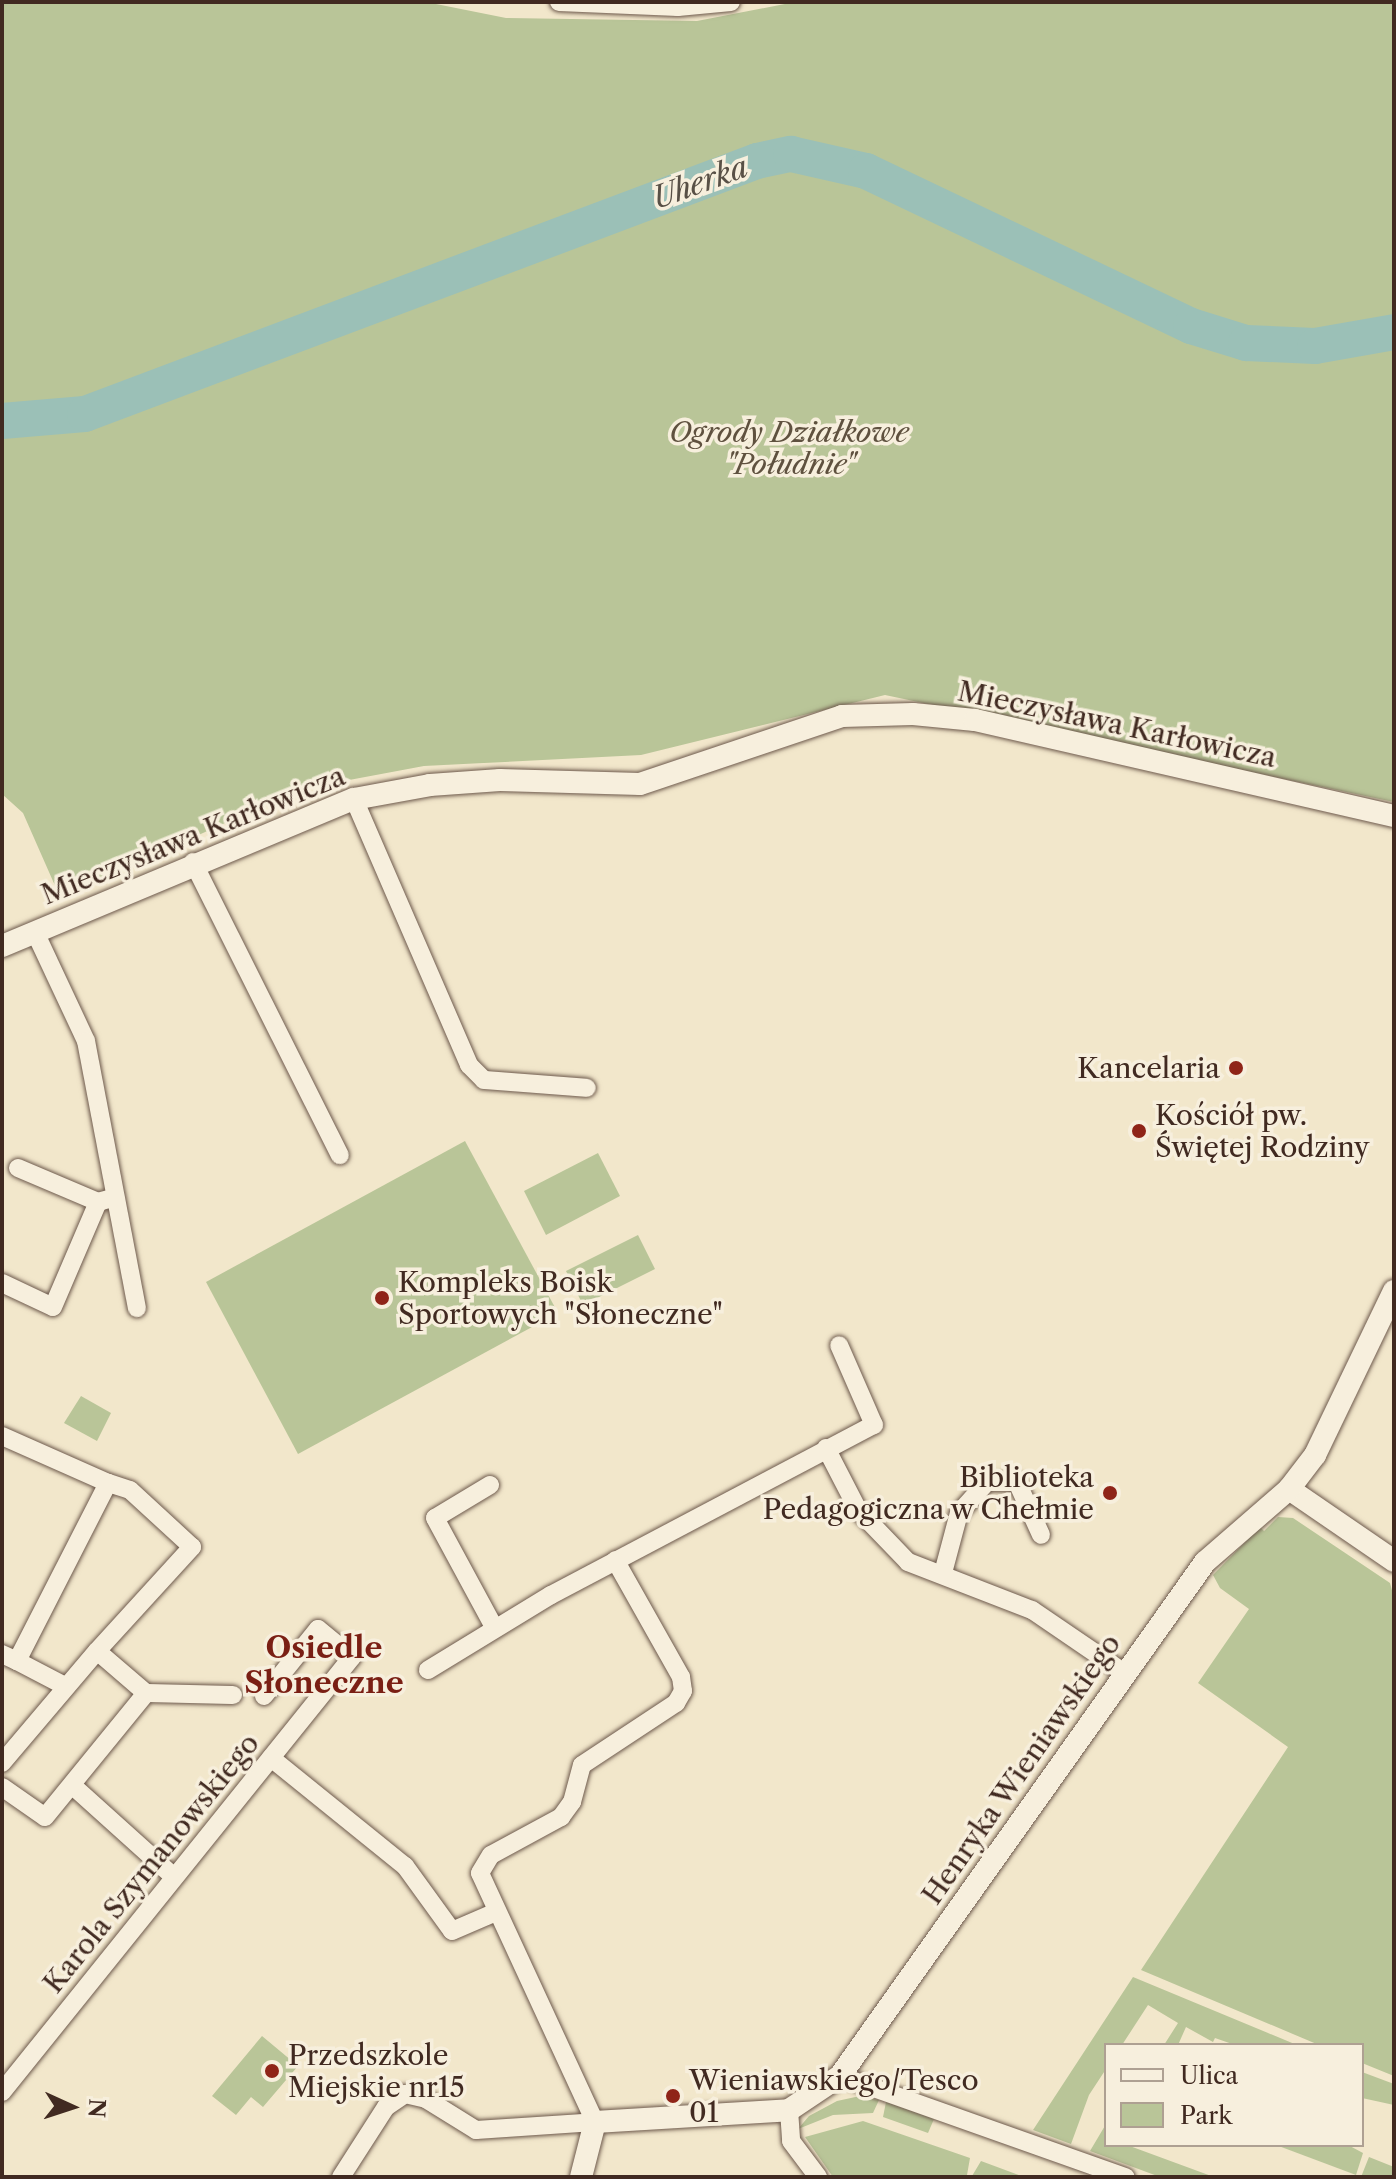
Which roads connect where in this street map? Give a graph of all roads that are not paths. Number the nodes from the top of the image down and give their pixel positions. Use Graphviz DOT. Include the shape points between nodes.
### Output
graph roads {
  1 [pos="559,2"];
  2 [pos="731,2"];
  3 [pos="354,799"];
  4 [pos="1394,816"];
  5 [pos="193,862"];
  6 [pos="35,932"];
  7 [pos="2,946"];
  8 [pos="587,1088"];
  9 [pos="340,1155"];
  10 [pos="18,1168"];
  11 [pos="106,1199"];
  12 [pos="2,1283"];
  13 [pos="1394,1291"];
  14 [pos="137,1308"];
  15 [pos="839,1345"];
  16 [pos="2,1436"];
  17 [pos="826,1448"];
  18 [pos="108,1483"];
  19 [pos="490,1485"];
  20 [pos="1289,1489"];
  21 [pos="1041,1535"];
  22 [pos="615,1560"];
  23 [pos="1394,1561"];
  24 [pos="943,1573"];
  25 [pos="494,1627"];
  26 [pos="97,1651"];
  27 [pos="10,1657"];
  28 [pos="428,1670"];
  29 [pos="1123,1672"];
  30 [pos="65,1686"];
  31 [pos="146,1693"];
  32 [pos="233,1695"];
  33 [pos="264,1696"];
  34 [pos="271,1758"];
  35 [pos="2,1763"];
  36 [pos="73,1786"];
  37 [pos="2,1787"];
  38 [pos="174,1877"];
  39 [pos="496,1912"];
  40 [pos="840,2076"];
  41 [pos="2,2092"];
  42 [pos="789,2110"];
  43 [pos="595,2122"];
  44 [pos="810,2174"];
  45 [pos="341,2177"];
  46 [pos="581,2177"];
  47 [pos="1126,2177"];
  1 -- 2 [label="street" via="678,7"];
  3 -- 4 [label="street, Mieczysława Karłowicza" via="430,785 500,780 640,784 842,716 913,714 975,720"];
  3 -- 5 [label="street, Mieczysława Karłowicza"];
  3 -- 8 [label="street" via="469,1065 484,1080"];
  5 -- 6 [label="street, Mieczysława Karłowicza"];
  5 -- 9 [label="street"];
  6 -- 7 [label="street, Mieczysława Karłowicza"];
  6 -- 11 [label="street" via="86,1041"];
  10 -- 11 [label="street"];
  11 -- 12 [label="street" via="53,1307"];
  11 -- 14 [label="street"];
  13 -- 20 [label="street, Henryka Wieniawskiego" via="1315,1455"];
  15 -- 17 [label="street" via="874,1425"];
  16 -- 18 [label="street"];
  17 -- 22 [label="street"];
  17 -- 24 [label="street" via="858,1510 908,1562"];
  18 -- 26 [label="street" via="130,1490 192,1547"];
  18 -- 27 [label="street"];
  19 -- 25 [label="street" via="435,1518"];
  20 -- 23 [label="street"];
  20 -- 29 [label="street, Henryka Wieniawskiego" via="1205,1562"];
  21 -- 24 [label="street" via="1017,1482 987,1482 959,1513"];
  22 -- 25 [label="street"];
  22 -- 39 [label="street" via="681,1677 683,1691 676,1703 582,1765 572,1802 561,1817 488,1858 481,1880"];
  24 -- 29 [label="street" via="1032,1610"];
  25 -- 28 [label="street"];
  26 -- 30 [label="street"];
  26 -- 31 [label="street"];
  27 -- 30 [label="street"];
  29 -- 40 [label="street, Henryka Wieniawskiego"];
  30 -- 35 [label="street"];
  31 -- 32 [label="street"];
  31 -- 36 [label="street"];
  33 -- 34 [label="street, Karola Szymanowskiego" via="318,1629 352,1657"];
  34 -- 38 [label="street, Karola Szymanowskiego"];
  34 -- 39 [label="street" via="405,1866 452,1931"];
  36 -- 37 [label="street" via="45,1817"];
  36 -- 38 [label="street"];
  38 -- 41 [label="street, Karola Szymanowskiego"];
  39 -- 43 [label="street"];
  40 -- 42 [label="street, Henryka Wieniawskiego"];
  40 -- 47 [label="street"];
  42 -- 43 [label="street"];
  42 -- 44 [label="street" via="791,2141"];
  43 -- 45 [label="street" via="476,2130 426,2099 405,2094 386,2107"];
  43 -- 46 [label="street"];
}
